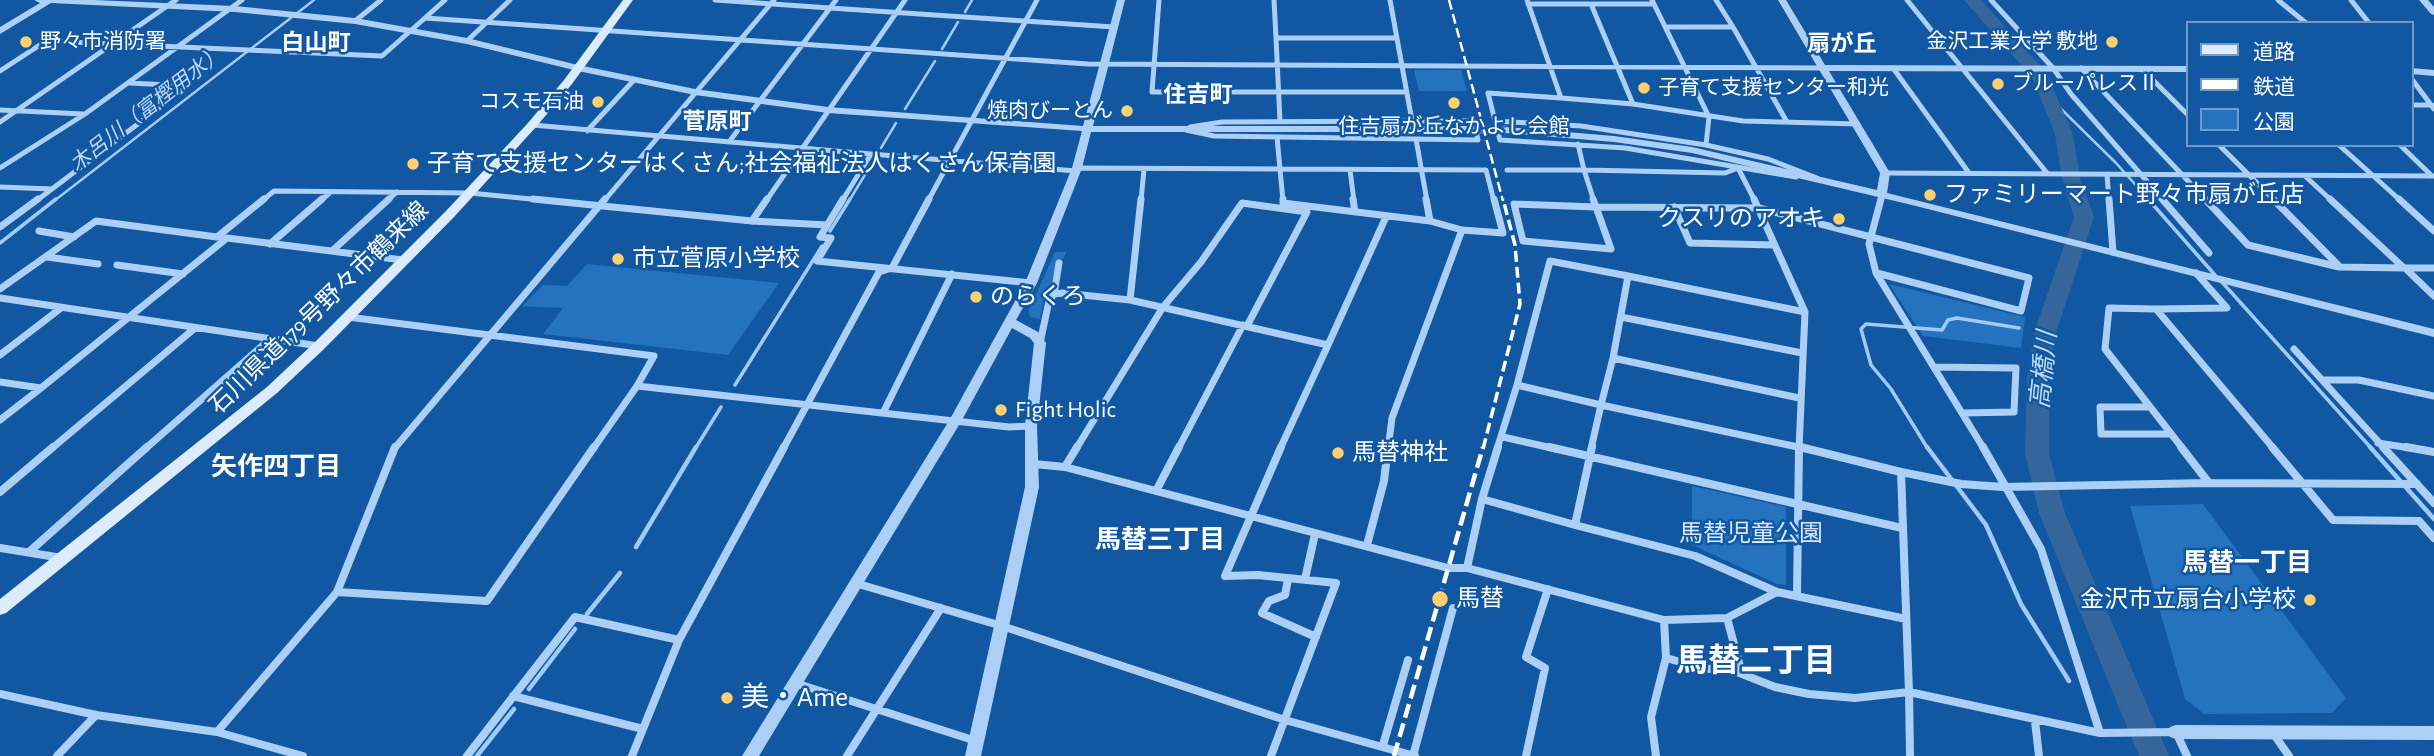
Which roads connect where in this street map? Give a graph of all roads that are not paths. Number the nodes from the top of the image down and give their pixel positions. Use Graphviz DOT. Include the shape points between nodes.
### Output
graph roads {
  1 [pos="38,0"];
  2 [pos="50,0"];
  3 [pos="176,0"];
  4 [pos="242,0"];
  5 [pos="381,0"];
  6 [pos="445,0"];
  7 [pos="510,0"];
  8 [pos="628,0"];
  9 [pos="715,0"];
  10 [pos="836,0"];
  11 [pos="905,0"];
  12 [pos="1037,0"];
  13 [pos="1121,0"];
  14 [pos="1159,0"];
  15 [pos="1274,0"];
  16 [pos="1390,0"];
  17 [pos="1716,0"];
  18 [pos="1782,0"];
  19 [pos="1907,0"];
  20 [pos="1991,0"];
  21 [pos="2278,0"];
  22 [pos="2351,0"];
  23 [pos="2423,0"];
  24 [pos="107,2"];
  25 [pos="773,2"];
  26 [pos="1528,2"];
  27 [pos="1653,2"];
  28 [pos="1591,4"];
  29 [pos="167,6"];
  30 [pos="830,8"];
  31 [pos="230,9"];
  32 [pos="2434,12"];
  33 [pos="896,13"];
  34 [pos="425,18"];
  35 [pos="355,21"];
  36 [pos="487,21"];
  37 [pos="1026,21"];
  38 [pos="2304,21"];
  39 [pos="2367,21"];
  40 [pos="1114,27"];
  41 [pos="1666,27"];
  42 [pos="1733,27"];
  43 [pos="607,29"];
  44 [pos="412,30"];
  45 [pos="0,31"];
  46 [pos="1276,38"];
  47 [pos="1396,38"];
  48 [pos="467,41"];
  49 [pos="739,41"];
  50 [pos="114,44"];
  51 [pos="804,45"];
  52 [pos="177,46"];
  53 [pos="870,50"];
  54 [pos="1006,60"];
  55 [pos="1104,64"];
  56 [pos="1153,64"];
  57 [pos="1276,65"];
  58 [pos="1401,66"];
  59 [pos="1550,66"];
  60 [pos="1617,66"];
  61 [pos="1687,67"];
  62 [pos="578,68"];
  63 [pos="1756,68"];
  64 [pos="1823,68"];
  65 [pos="1892,68"];
  66 [pos="1961,68"];
  67 [pos="2011,68"];
  68 [pos="2051,68"];
  69 [pos="2081,68"];
  70 [pos="2142,69"];
  71 [pos="2186,69"];
  72 [pos="0,71"];
  73 [pos="2413,71"];
  74 [pos="2434,73"];
  75 [pos="634,80"];
  76 [pos="2413,81"];
  77 [pos="128,83"];
  78 [pos="695,92"];
  79 [pos="1277,92"];
  80 [pos="1405,92"];
  81 [pos="1560,98"];
  82 [pos="759,103"];
  83 [pos="1633,104"];
  84 [pos="2413,105"];
  85 [pos="2433,107"];
  86 [pos="0,110"];
  87 [pos="828,110"];
  88 [pos="17,111"];
  89 [pos="2186,113"];
  90 [pos="85,114"];
  91 [pos="1709,117"];
  92 [pos="972,121"];
  93 [pos="1280,121"];
  94 [pos="1412,121"];
  95 [pos="1495,121"];
  96 [pos="0,122"];
  97 [pos="1787,122"];
  98 [pos="1858,124"];
  99 [pos="532,125"];
  100 [pos="1088,129"];
  101 [pos="1179,129"];
  102 [pos="1473,129"];
  103 [pos="1506,130"];
  104 [pos="587,131"];
  105 [pos="1277,136"];
  106 [pos="658,137"];
  107 [pos="1416,139"];
  108 [pos="729,142"];
  109 [pos="1577,144"];
  110 [pos="1706,145"];
  111 [pos="2221,147"];
  112 [pos="2341,147"];
  113 [pos="2402,147"];
  114 [pos="802,148"];
  115 [pos="871,154"];
  116 [pos="951,162"];
  117 [pos="0,168"];
  118 [pos="1738,168"];
  119 [pos="1144,169"];
  120 [pos="1281,169"];
  121 [pos="1077,170"];
  122 [pos="1350,170"];
  123 [pos="1423,170"];
  124 [pos="1507,170"];
  125 [pos="1584,170"];
  126 [pos="1885,173"];
  127 [pos="1969,173"];
  128 [pos="2047,173"];
  129 [pos="2104,174"];
  130 [pos="2138,175"];
  131 [pos="2182,175"];
  132 [pos="2249,175"];
  133 [pos="2305,175"];
  134 [pos="2372,176"];
  135 [pos="2433,176"];
  136 [pos="1824,181"];
  137 [pos="0,187"];
  138 [pos="52,188"];
  139 [pos="331,191"];
  140 [pos="397,192"];
  141 [pos="470,193"];
  142 [pos="1882,194"];
  143 [pos="599,206"];
  144 [pos="1282,206"];
  145 [pos="1596,207"];
  146 [pos="1674,207"];
  147 [pos="1759,208"];
  148 [pos="1354,212"];
  149 [pos="1386,217"];
  150 [pos="752,220"];
  151 [pos="1430,221"];
  152 [pos="827,225"];
  153 [pos="0,227"];
  154 [pos="39,230"];
  155 [pos="1462,230"];
  156 [pos="2434,231"];
  157 [pos="74,237"];
  158 [pos="217,237"];
  159 [pos="1870,237"];
  160 [pos="227,238"];
  161 [pos="270,244"];
  162 [pos="1774,244"];
  163 [pos="332,251"];
  164 [pos="2113,252"];
  165 [pos="2209,253"];
  166 [pos="46,257"];
  167 [pos="403,260"];
  168 [pos="1059,263"];
  169 [pos="98,264"];
  170 [pos="117,265"];
  171 [pos="2339,267"];
  172 [pos="892,268"];
  173 [pos="2405,268"];
  174 [pos="2434,268"];
  175 [pos="1876,273"];
  176 [pos="183,274"];
  177 [pos="952,274"];
  178 [pos="2200,275"];
  179 [pos="1628,276"];
  180 [pos="1031,283"];
  181 [pos="0,289"];
  182 [pos="1054,294"];
  183 [pos="2434,296"];
  184 [pos="0,298"];
  185 [pos="1130,300"];
  186 [pos="1163,307"];
  187 [pos="61,308"];
  188 [pos="2156,309"];
  189 [pos="1805,312"];
  190 [pos="348,317"];
  191 [pos="1620,317"];
  192 [pos="127,318"];
  193 [pos="1012,323"];
  194 [pos="1245,325"];
  195 [pos="195,328"];
  196 [pos="2434,334"];
  197 [pos="488,337"];
  198 [pos="270,339"];
  199 [pos="1040,343"];
  200 [pos="1328,345"];
  201 [pos="319,346"];
  202 [pos="2294,349"];
  203 [pos="1802,353"];
  204 [pos="0,355"];
  205 [pos="1613,358"];
  206 [pos="1934,367"];
  207 [pos="2322,380"];
  208 [pos="0,382"];
  209 [pos="1517,385"];
  210 [pos="637,386"];
  211 [pos="41,388"];
  212 [pos="2434,396"];
  213 [pos="1799,398"];
  214 [pos="1601,405"];
  215 [pos="806,406"];
  216 [pos="2148,407"];
  217 [pos="883,413"];
  218 [pos="1963,413"];
  219 [pos="0,420"];
  220 [pos="956,421"];
  221 [pos="1031,426"];
  222 [pos="2170,434"];
  223 [pos="1503,437"];
  224 [pos="2378,443"];
  225 [pos="1798,447"];
  226 [pos="2434,452"];
  227 [pos="1590,455"];
  228 [pos="1034,464"];
  229 [pos="1065,467"];
  230 [pos="1901,472"];
  231 [pos="2209,483"];
  232 [pos="2301,484"];
  233 [pos="2413,484"];
  234 [pos="2003,487"];
  235 [pos="1156,491"];
  236 [pos="0,492"];
  237 [pos="1482,499"];
  238 [pos="1796,503"];
  239 [pos="2434,503"];
  240 [pos="1250,514"];
  241 [pos="1575,525"];
  242 [pos="1902,528"];
  243 [pos="1315,534"];
  244 [pos="2434,538"];
  245 [pos="1367,545"];
  246 [pos="0,548"];
  247 [pos="29,552"];
  248 [pos="62,558"];
  249 [pos="1467,569"];
  250 [pos="1288,579"];
  251 [pos="1305,579"];
  252 [pos="855,583"];
  253 [pos="1548,589"];
  254 [pos="337,592"];
  255 [pos="1777,592"];
  256 [pos="1797,595"];
  257 [pos="0,608"];
  258 [pos="941,608"];
  259 [pos="1453,608"];
  260 [pos="1727,618"];
  261 [pos="1906,619"];
  262 [pos="1664,620"];
  263 [pos="1002,626"];
  264 [pos="1316,637"];
  265 [pos="679,640"];
  266 [pos="1666,657"];
  267 [pos="1408,660"];
  268 [pos="1742,674"];
  269 [pos="794,682"];
  270 [pos="1909,692"];
  271 [pos="0,694"];
  272 [pos="513,696"];
  273 [pos="877,709"];
  274 [pos="96,715"];
  275 [pos="1285,720"];
  276 [pos="2035,721"];
  277 [pos="643,729"];
  278 [pos="2272,731"];
  279 [pos="217,732"];
  280 [pos="2100,733"];
  281 [pos="2176,733"];
  282 [pos="2434,733"];
  283 [pos="976,741"];
  284 [pos="1383,745"];
  285 [pos="57,756"];
  286 [pos="303,756"];
  287 [pos="467,756"];
  288 [pos="632,756"];
  289 [pos="750,756"];
  290 [pos="848,756"];
  291 [pos="973,756"];
  292 [pos="1271,756"];
  293 [pos="1414,756"];
  294 [pos="1527,756"];
  295 [pos="1656,756"];
  296 [pos="1910,756"];
  297 [pos="2039,756"];
  298 [pos="2187,756"];
  299 [pos="2288,756"];
  1 -- 2 [label="street"];
  2 -- 24 [label="street"];
  2 -- 45 [label="street"];
  3 -- 29 [label="street"];
  4 -- 31 [label="street"];
  5 -- 35 [label="street"];
  6 -- 34 [label="street"];
  7 -- 36 [label="street"];
  8 -- 43 [label="main road, 石川県道179号野々市鶴来線"];
  9 -- 25 [label="street"];
  10 -- 30 [label="street"];
  11 -- 33 [label="street"];
  12 -- 37 [label="street"];
  13 -- 40 [label="street"];
  14 -- 56 [label="street"];
  15 -- 46 [label="street"];
  16 -- 47 [label="street"];
  17 -- 42 [label="street"];
  18 -- 64 [label="street"];
  19 -- 66 [label="street"];
  20 -- 68 [label="street"];
  21 -- 38 [label="street"];
  22 -- 39 [label="street"];
  23 -- 32 [label="street"];
  24 -- 29 [label="street"];
  25 -- 30 [label="street"];
  25 -- 49 [label="street"];
  26 -- 28 [label="street"];
  26 -- 59 [label="street"];
  27 -- 28 [label="street"];
  27 -- 41 [label="street"];
  28 -- 60 [label="street"];
  29 -- 31 [label="street"];
  29 -- 50 [label="street"];
  30 -- 33 [label="street"];
  30 -- 51 [label="street"];
  31 -- 35 [label="street"];
  31 -- 52 [label="street"];
  33 -- 37 [label="street"];
  33 -- 53 [label="street"];
  34 -- 36 [label="street"];
  34 -- 44 [label="street"];
  35 -- 44 [label="street"];
  36 -- 43 [label="street"];
  36 -- 48 [label="street"];
  37 -- 40 [label="street"];
  37 -- 54 [label="street"];
  40 -- 55 [label="street"];
  41 -- 42 [label="street"];
  41 -- 61 [label="street"];
  42 -- 63 [label="street"];
  43 -- 49 [label="street"];
  43 -- 62 [label="main road, 石川県道179号野々市鶴来線"];
  44 -- 48 [label="street"];
  44 -- 52 [label="street" via="382,56"];
  46 -- 47 [label="street"];
  46 -- 57 [label="street"];
  47 -- 58 [label="street"];
  48 -- 62 [label="street"];
  49 -- 51 [label="street"];
  49 -- 78 [label="street"];
  50 -- 52 [label="street"];
  50 -- 72 [label="street" via="46,41"];
  50 -- 88 [label="street"];
  51 -- 53 [label="street"];
  51 -- 82 [label="street"];
  52 -- 77 [label="street"];
  53 -- 54 [label="street"];
  53 -- 87 [label="street"];
  54 -- 55 [label="street"];
  54 -- 92 [label="street"];
  55 -- 56 [label="street"];
  55 -- 100 [label="street"];
  56 -- 57 [label="street"];
  56 -- 79 [label="street" via="1152,92"];
  57 -- 58 [label="street"];
  57 -- 79 [label="street"];
  58 -- 59 [label="street"];
  58 -- 80 [label="street"];
  59 -- 60 [label="street"];
  59 -- 81 [label="street"];
  60 -- 61 [label="street"];
  60 -- 83 [label="street"];
  61 -- 63 [label="street"];
  61 -- 91 [label="street"];
  62 -- 75 [label="street"];
  62 -- 99 [label="main road, 石川県道179号野々市鶴来線"];
  63 -- 64 [label="street"];
  63 -- 97 [label="street"];
  64 -- 65 [label="street"];
  64 -- 98 [label="street"];
  65 -- 66 [label="street"];
  65 -- 127 [label="street"];
  66 -- 67 [label="street"];
  66 -- 128 [label="street"];
  67 -- 68 [label="street"];
  68 -- 69 [label="street"];
  68 -- 130 [label="street"];
  69 -- 70 [label="street"];
  69 -- 131 [label="street"];
  70 -- 71 [label="street"];
  70 -- 89 [label="street"];
  73 -- 74 [label="street"];
  75 -- 78 [label="street"];
  75 -- 104 [label="street"];
  76 -- 85 [label="street"];
  77 -- 90 [label="street"];
  77 -- 138 [label="street" via="188,86"];
  78 -- 82 [label="street"];
  78 -- 106 [label="street"];
  79 -- 80 [label="street"];
  79 -- 93 [label="street"];
  80 -- 94 [label="street"];
  81 -- 83 [label="street"];
  81 -- 95 [label="street" via="1488,93"];
  82 -- 87 [label="street"];
  82 -- 108 [label="street"];
  83 -- 91 [label="street"];
  84 -- 85 [label="street"];
  86 -- 88 [label="street"];
  87 -- 92 [label="street"];
  87 -- 114 [label="street"];
  88 -- 90 [label="street"];
  88 -- 96 [label="street"];
  90 -- 117 [label="street"];
  91 -- 97 [label="street"];
  91 -- 110 [label="street"];
  92 -- 100 [label="street"];
  92 -- 116 [label="street"];
  93 -- 94 [label="street"];
  93 -- 101 [label="street" via="1222,122"];
  94 -- 107 [label="street" via="1474,121 1478,140"];
  95 -- 109 [label="street" via="1500,140"];
  95 -- 110 [label="street" via="1581,126"];
  97 -- 98 [label="street"];
  98 -- 126 [label="street"];
  99 -- 104 [label="street"];
  99 -- 141 [label="main road, 石川県道179号野々市鶴来線"];
  100 -- 101 [label="street"];
  100 -- 121 [label="street"];
  101 -- 102 [label="street"];
  101 -- 105 [label="street" via="1214,136"];
  103 -- 136 [label="street" via="1692,150"];
  104 -- 106 [label="street"];
  105 -- 107 [label="street"];
  105 -- 120 [label="street"];
  106 -- 108 [label="street"];
  106 -- 143 [label="street"];
  107 -- 123 [label="street"];
  108 -- 114 [label="street"];
  109 -- 118 [label="street" via="1650,151"];
  109 -- 125 [label="street"];
  110 -- 136 [label="street" via="1768,159"];
  111 -- 132 [label="street"];
  112 -- 134 [label="street"];
  113 -- 135 [label="street"];
  114 -- 115 [label="street"];
  114 -- 150 [label="street"];
  115 -- 116 [label="street"];
  115 -- 152 [label="street"];
  116 -- 121 [label="street"];
  116 -- 172 [label="street"];
  118 -- 125 [label="street" via="1725,173"];
  118 -- 136 [label="street"];
  118 -- 147 [label="street"];
  119 -- 120 [label="street"];
  119 -- 121 [label="street"];
  119 -- 185 [label="street"];
  120 -- 122 [label="street"];
  120 -- 144 [label="street"];
  121 -- 180 [label="street"];
  122 -- 123 [label="street"];
  122 -- 148 [label="street"];
  123 -- 151 [label="street"];
  123 -- 155 [label="street" via="1486,170 1503,233"];
  124 -- 125 [label="street"];
  125 -- 145 [label="street"];
  126 -- 127 [label="street"];
  126 -- 142 [label="street"];
  127 -- 128 [label="street"];
  128 -- 129 [label="street"];
  129 -- 130 [label="street"];
  129 -- 164 [label="street"];
  130 -- 131 [label="street"];
  130 -- 165 [label="street"];
  131 -- 132 [label="street"];
  131 -- 171 [label="street" via="2248,245"];
  132 -- 133 [label="street"];
  132 -- 171 [label="street"];
  133 -- 134 [label="street"];
  133 -- 173 [label="street"];
  134 -- 135 [label="street"];
  134 -- 156 [label="street"];
  136 -- 142 [label="street"];
  137 -- 138 [label="street"];
  138 -- 153 [label="street"];
  139 -- 140 [label="street"];
  139 -- 158 [label="street" via="274,191"];
  139 -- 161 [label="street"];
  140 -- 141 [label="street"];
  140 -- 163 [label="street"];
  141 -- 143 [label="street"];
  141 -- 167 [label="main road, 石川県道179号野々市鶴来線"];
  142 -- 159 [label="street"];
  142 -- 164 [label="street"];
  143 -- 150 [label="street"];
  143 -- 197 [label="street"];
  144 -- 148 [label="street"];
  144 -- 186 [label="street" via="1242,203"];
  144 -- 194 [label="street" via="1307,212"];
  145 -- 145 [label="street" via="1611,249 1523,240 1514,204"];
  145 -- 146 [label="street"];
  146 -- 147 [label="street"];
  146 -- 162 [label="street" via="1690,243"];
  147 -- 159 [label="street"];
  147 -- 162 [label="street"];
  148 -- 149 [label="street"];
  149 -- 151 [label="street"];
  149 -- 200 [label="street"];
  150 -- 152 [label="street"];
  151 -- 155 [label="street"];
  152 -- 172 [label="street" via="820,237 831,238 817,261"];
  154 -- 157 [label="street"];
  155 -- 245 [label="street" via="1392,418 1384,481"];
  157 -- 158 [label="street" via="96,221"];
  157 -- 166 [label="street"];
  158 -- 160 [label="street"];
  159 -- 175 [label="street"];
  159 -- 175 [label="street" via="2029,278 2021,311"];
  160 -- 161 [label="street"];
  160 -- 176 [label="street"];
  161 -- 163 [label="street"];
  162 -- 189 [label="street"];
  163 -- 167 [label="street"];
  164 -- 178 [label="street"];
  166 -- 169 [label="street"];
  166 -- 181 [label="street"];
  167 -- 190 [label="main road, 石川県道179号野々市鶴来線"];
  168 -- 182 [label="street"];
  170 -- 176 [label="street"];
  171 -- 173 [label="street"];
  172 -- 177 [label="street"];
  172 -- 215 [label="street" via="879,272"];
  173 -- 174 [label="street"];
  173 -- 183 [label="street"];
  175 -- 206 [label="street"];
  176 -- 192 [label="street"];
  177 -- 180 [label="street"];
  177 -- 217 [label="street"];
  178 -- 188 [label="street" via="2227,308"];
  178 -- 196 [label="street"];
  179 -- 189 [label="street"];
  179 -- 191 [label="street"];
  179 -- 209 [label="street" via="1550,261"];
  180 -- 193 [label="street"];
  182 -- 185 [label="street"];
  182 -- 199 [label="street"];
  184 -- 187 [label="street"];
  185 -- 186 [label="street"];
  186 -- 194 [label="street"];
  186 -- 229 [label="street"];
  187 -- 192 [label="street"];
  187 -- 204 [label="street"];
  188 -- 216 [label="street" via="2109,308 2105,349"];
  188 -- 232 [label="street"];
  189 -- 203 [label="street"];
  190 -- 197 [label="street"];
  190 -- 201 [label="main road, 石川県道179号野々市鶴来線"];
  191 -- 203 [label="street"];
  191 -- 205 [label="street"];
  192 -- 195 [label="street"];
  192 -- 211 [label="street"];
  193 -- 199 [label="street"];
  193 -- 220 [label="street"];
  194 -- 200 [label="street"];
  194 -- 235 [label="street"];
  195 -- 198 [label="street"];
  195 -- 236 [label="street"];
  197 -- 210 [label="street" via="654,356"];
  197 -- 254 [label="street" via="395,447"];
  198 -- 201 [label="street"];
  198 -- 247 [label="street"];
  199 -- 221 [label="street"];
  200 -- 240 [label="street"];
  201 -- 248 [label="main road, 石川県道179号野々市鶴来線" via="272,390"];
  202 -- 207 [label="street"];
  203 -- 213 [label="street"];
  205 -- 213 [label="street"];
  205 -- 214 [label="street"];
  206 -- 218 [label="street"];
  206 -- 218 [label="street" via="2016,369 2014,412"];
  207 -- 212 [label="street" via="2359,380"];
  207 -- 224 [label="street"];
  208 -- 211 [label="street"];
  209 -- 214 [label="street"];
  209 -- 223 [label="street"];
  210 -- 215 [label="street"];
  210 -- 254 [label="street" via="487,601"];
  211 -- 219 [label="street"];
  213 -- 225 [label="street"];
  214 -- 225 [label="street"];
  214 -- 227 [label="street"];
  215 -- 217 [label="street"];
  215 -- 265 [label="street"];
  216 -- 222 [label="street"];
  216 -- 222 [label="street" via="2100,407 2101,434"];
  217 -- 220 [label="street"];
  218 -- 234 [label="street"];
  220 -- 221 [label="street"];
  220 -- 252 [label="street"];
  221 -- 228 [label="street"];
  222 -- 231 [label="street"];
  223 -- 227 [label="street"];
  223 -- 237 [label="street"];
  224 -- 226 [label="street"];
  224 -- 233 [label="street"];
  225 -- 230 [label="street"];
  225 -- 238 [label="street"];
  227 -- 238 [label="street"];
  227 -- 241 [label="street"];
  228 -- 229 [label="street"];
  228 -- 263 [label="street"];
  229 -- 235 [label="street"];
  230 -- 234 [label="street"];
  230 -- 242 [label="street"];
  231 -- 232 [label="street"];
  231 -- 234 [label="street"];
  232 -- 233 [label="street"];
  232 -- 244 [label="street" via="2333,520 2419,521"];
  233 -- 239 [label="street"];
  234 -- 280 [label="street" via="2041,549"];
  235 -- 240 [label="street"];
  237 -- 241 [label="street"];
  237 -- 249 [label="street"];
  238 -- 242 [label="street"];
  238 -- 256 [label="street"];
  240 -- 243 [label="street"];
  240 -- 250 [label="street" via="1225,576"];
  241 -- 255 [label="street" via="1695,556"];
  242 -- 261 [label="street"];
  243 -- 245 [label="street"];
  243 -- 251 [label="street"];
  245 -- 249 [label="street"];
  246 -- 247 [label="street"];
  247 -- 248 [label="street"];
  248 -- 257 [label="main road, 石川県道179号野々市鶴来線"];
  249 -- 253 [label="street"];
  250 -- 251 [label="street"];
  250 -- 264 [label="street" via="1285,596 1269,601 1262,613"];
  251 -- 264 [label="street" via="1336,583"];
  252 -- 258 [label="street"];
  252 -- 269 [label="street"];
  253 -- 262 [label="street"];
  253 -- 294 [label="street" via="1526,657 1545,668"];
  254 -- 279 [label="street"];
  255 -- 256 [label="street"];
  255 -- 260 [label="street"];
  256 -- 261 [label="street"];
  258 -- 263 [label="street"];
  258 -- 273 [label="street"];
  259 -- 293 [label="street"];
  260 -- 262 [label="street"];
  260 -- 268 [label="street"];
  261 -- 270 [label="street"];
  262 -- 266 [label="street"];
  263 -- 275 [label="street"];
  263 -- 283 [label="street"];
  264 -- 275 [label="street"];
  265 -- 272 [label="street" via="575,617"];
  265 -- 277 [label="street"];
  266 -- 268 [label="street"];
  266 -- 295 [label="street" via="1651,717"];
  267 -- 284 [label="street"];
  268 -- 270 [label="street" via="1809,694 1855,698"];
  269 -- 273 [label="street"];
  269 -- 289 [label="street"];
  270 -- 276 [label="street"];
  270 -- 296 [label="street"];
  271 -- 274 [label="street"];
  272 -- 277 [label="street"];
  272 -- 287 [label="street"];
  273 -- 283 [label="street"];
  273 -- 290 [label="street"];
  274 -- 279 [label="street"];
  274 -- 285 [label="street"];
  275 -- 284 [label="street"];
  275 -- 292 [label="street"];
  276 -- 280 [label="street"];
  276 -- 297 [label="street"];
  277 -- 288 [label="street"];
  278 -- 281 [label="street"];
  278 -- 282 [label="street"];
  278 -- 299 [label="street"];
  279 -- 286 [label="street"];
  280 -- 281 [label="street"];
  281 -- 298 [label="street"];
  283 -- 291 [label="street"];
  284 -- 293 [label="street"];
}
